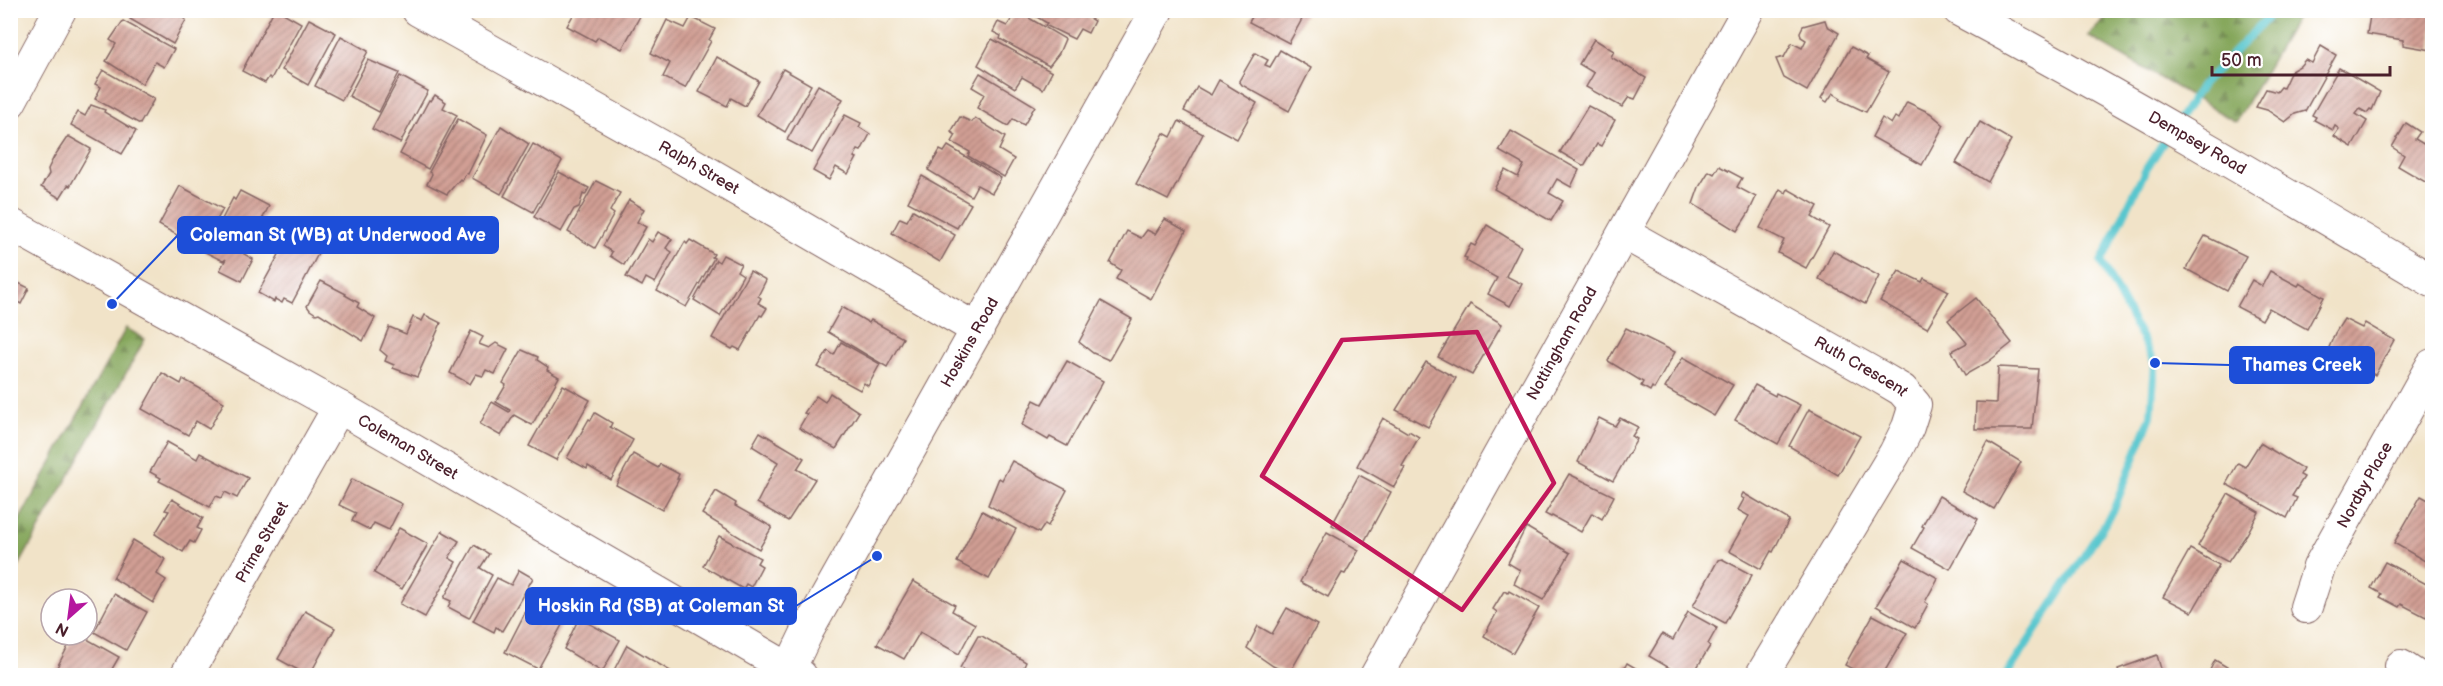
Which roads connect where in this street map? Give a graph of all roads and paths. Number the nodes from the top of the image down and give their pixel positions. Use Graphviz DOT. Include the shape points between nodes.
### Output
graph roads {
  1 [pos="60,10"];
  2 [pos="418,10"];
  3 [pos="1157,10"];
  4 [pos="1748,10"];
  5 [pos="1959,10"];
  6 [pos="10,102"];
  7 [pos="10,224"];
  8 [pos="1624,233"];
  9 [pos="2433,281"];
  10 [pos="978,330"];
  11 [pos="2433,365"];
  12 [pos="339,407"];
  13 [pos="2306,607"];
  14 [pos="792,673"];
  15 [pos="186,675"];
  16 [pos="1376,675"];
  17 [pos="1761,675"];
  1 -- 6 [label="street"];
  2 -- 10 [label="street, Ralph Street"];
  3 -- 10 [label="street, Hoskins Road"];
  4 -- 8 [label="street, Nottingham Road"];
  5 -- 9 [label="street, Dempsey Road" via="2224,157"];
  7 -- 12 [label="street, Coleman Street"];
  8 -- 16 [label="street, Nottingham Road"];
  8 -- 17 [label="street, Ruth Crescent" via="1902,390 1915,405 1895,453"];
  10 -- 14 [label="street, Hoskins Road" via="808,630"];
  11 -- 13 [label="street, Nordby Place" via="2319,567"];
  12 -- 14 [label="street, Coleman Street"];
  12 -- 15 [label="street, Prime Street"];
}
